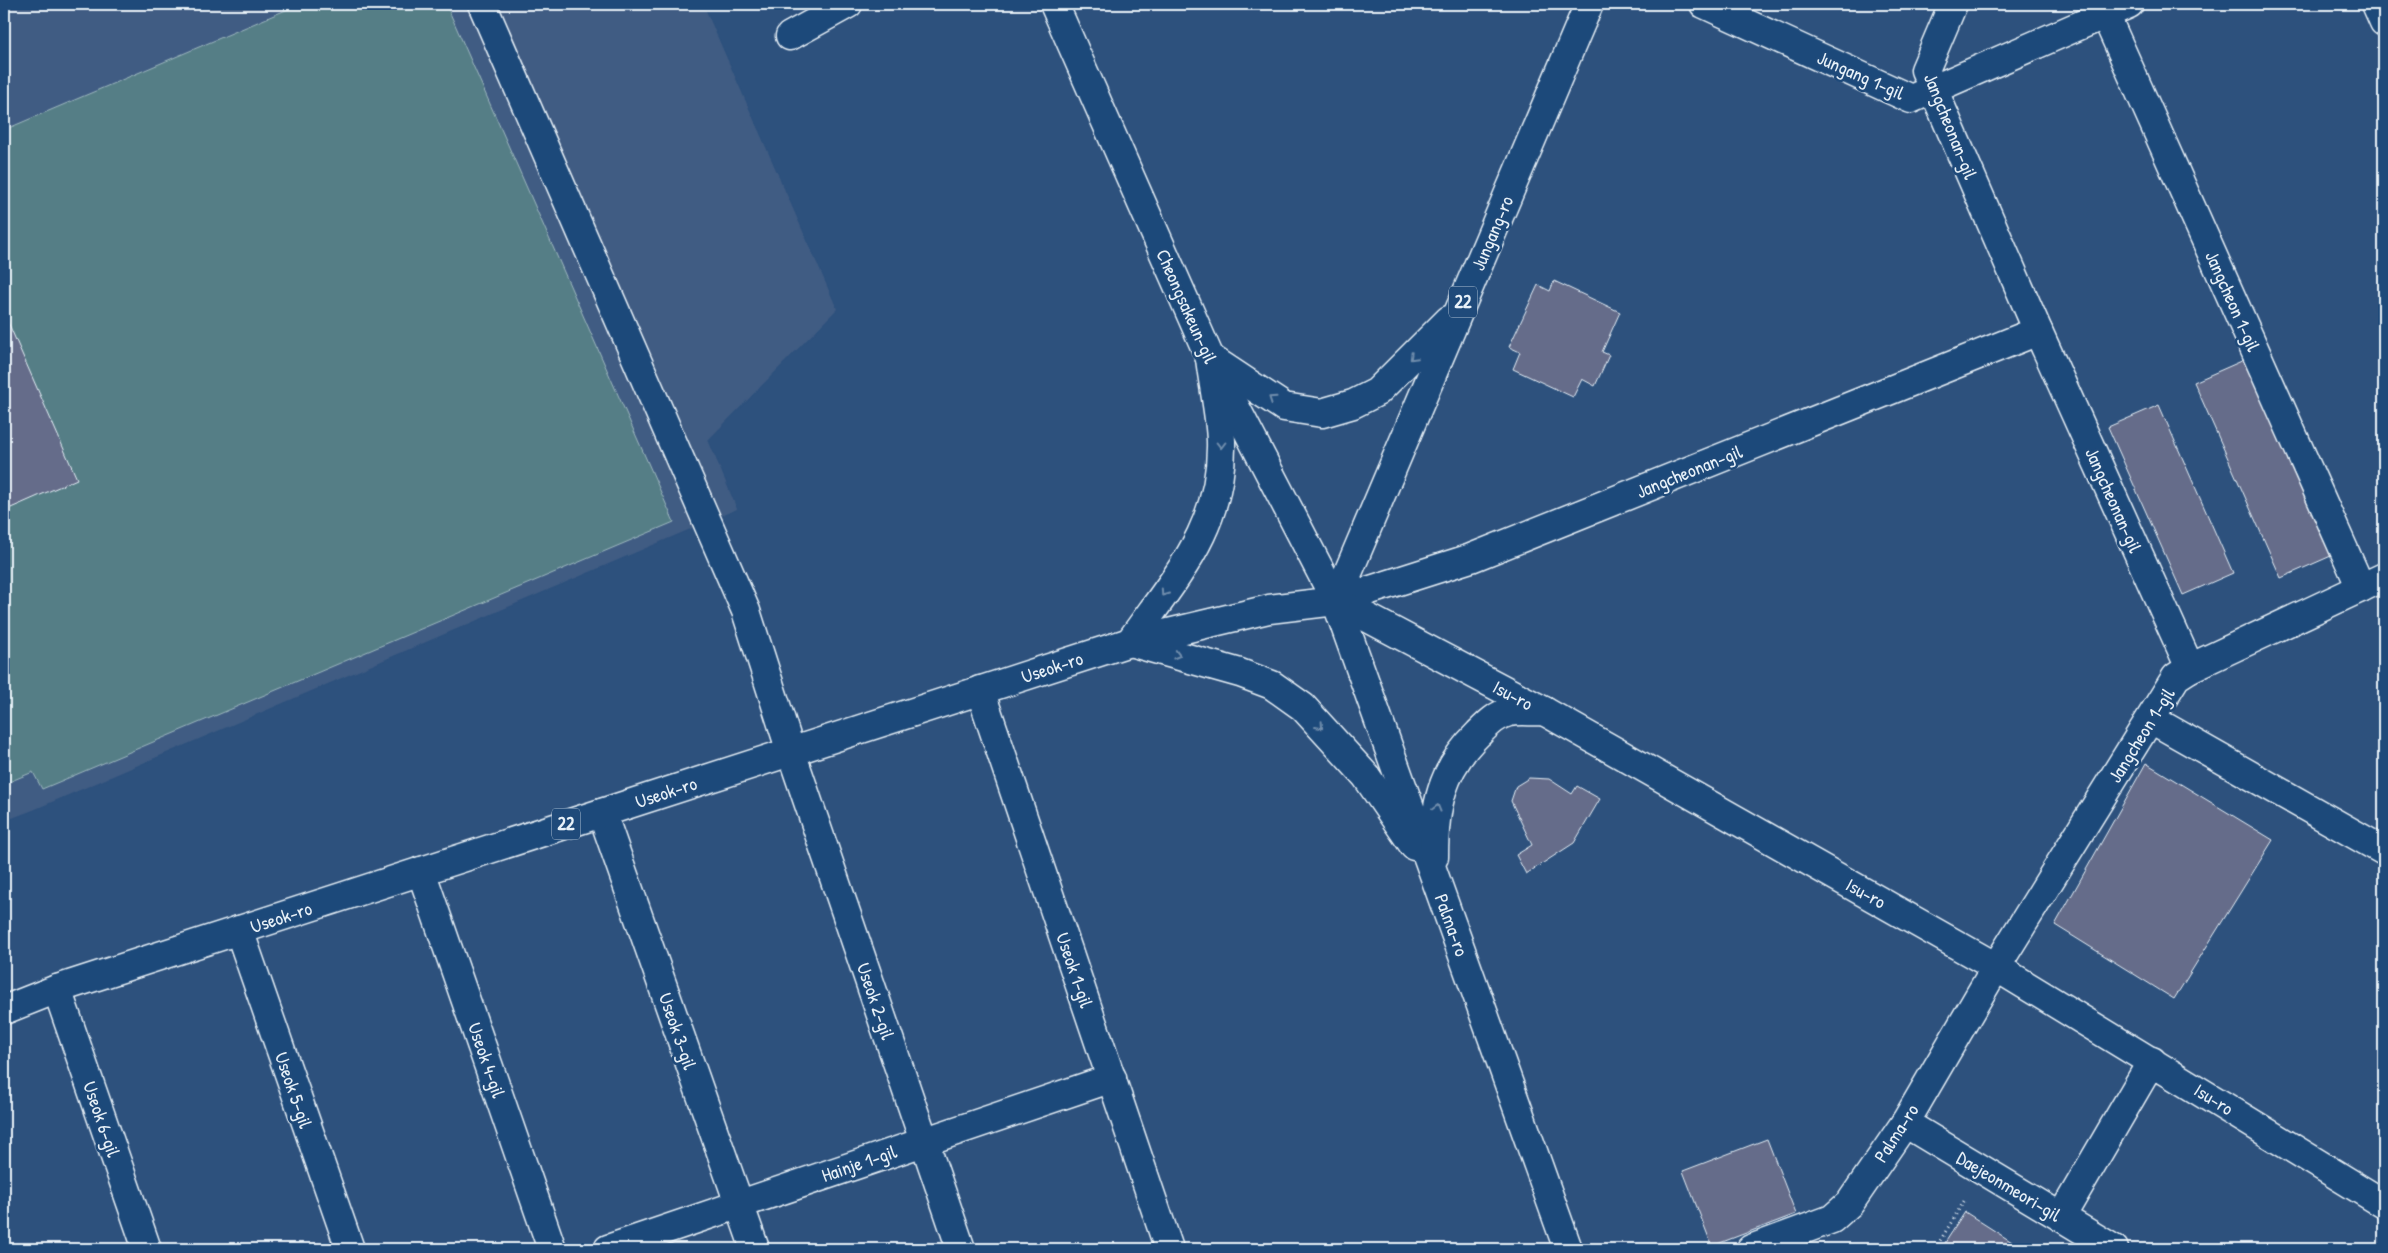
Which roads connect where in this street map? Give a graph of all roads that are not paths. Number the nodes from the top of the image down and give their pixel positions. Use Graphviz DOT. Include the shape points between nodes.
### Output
graph roads {
  1 [pos="482,4"];
  2 [pos="848,4"];
  3 [pos="1054,4"];
  4 [pos="1589,4"];
  5 [pos="1704,4"];
  6 [pos="1953,4"];
  7 [pos="2376,4"];
  8 [pos="2117,9"];
  9 [pos="2384,22"];
  10 [pos="790,36"];
  11 [pos="1933,89"];
  12 [pos="1460,310"];
  13 [pos="2038,331"];
  14 [pos="1210,358"];
  15 [pos="2373,582"];
  16 [pos="1336,601"];
  17 [pos="1130,642"];
  18 [pos="2190,668"];
  19 [pos="980,690"];
  20 [pos="1544,711"];
  21 [pos="2151,719"];
  22 [pos="791,752"];
  23 [pos="602,813"];
  24 [pos="2384,851"];
  25 [pos="421,871"];
  26 [pos="1434,874"];
  27 [pos="239,930"];
  28 [pos="1996,967"];
  29 [pos="57,989"];
  30 [pos="4,1010"];
  31 [pos="2152,1061"];
  32 [pos="1112,1078"];
  33 [pos="1905,1123"];
  34 [pos="923,1140"];
  35 [pos="739,1204"];
  36 [pos="2384,1204"];
  37 [pos="2060,1217"];
  38 [pos="1782,1244"];
  39 [pos="148,1249"];
  40 [pos="350,1249"];
  41 [pos="552,1249"];
  42 [pos="608,1249"];
  43 [pos="755,1249"];
  44 [pos="961,1249"];
  45 [pos="1170,1249"];
  46 [pos="1568,1249"];
  47 [pos="1751,1249"];
  48 [pos="2114,1249"];
  1 -- 22 [label="street, Useok 2-gil" via="746,611"];
  2 -- 10 [label="street"];
  3 -- 14 [label="street, Cheongsakeun-gil"];
  4 -- 12 [label="street, Jungang-ro / 22"];
  5 -- 11 [label="street, Jungang 1-gil" via="1911,99"];
  6 -- 11 [label="street, Jangcheonan-gil" via="1925,70"];
  7 -- 9 [label="street"];
  8 -- 11 [label="street, Jungang 1-gil"];
  8 -- 15 [label="street, Jangcheon 1-gil"];
  11 -- 13 [label="street, Jangcheonan-gil"];
  12 -- 14 [label="street, one-way" via="1378,392 1322,413 1284,408"];
  12 -- 16 [label="street, Jungang-ro / 22"];
  13 -- 16 [label="street, Jangcheonan-gil" via="1471,558"];
  13 -- 18 [label="street, Jangcheonan-gil"];
  14 -- 16 [label="street, Cheongsakeun-gil"];
  14 -- 17 [label="street, one-way" via="1221,440 1217,494 1194,550"];
  15 -- 18 [label="street, Jangcheon 1-gil"];
  16 -- 17 [label="street, Useok-ro / 22" via="1269,609"];
  16 -- 20 [label="street, Isu-ro"];
  16 -- 26 [label="street, Palma-ro"];
  17 -- 19 [label="street, Useok-ro / 22"];
  17 -- 26 [label="street, one-way" via="1272,685 1302,707 1366,776"];
  18 -- 21 [label="street, Jangcheon 1-gil" via="2176,677"];
  19 -- 22 [label="street, Useok-ro / 22"];
  19 -- 32 [label="street, Useok 1-gil"];
  26 -- 20 [label="street, one-way" via="1434,820 1445,778 1469,742 1491,720 1508,712"];
  20 -- 28 [label="street, Isu-ro"];
  21 -- 24 [label="street"];
  21 -- 28 [label="street, Jangcheon 1-gil"];
  22 -- 23 [label="street, Useok-ro / 22"];
  22 -- 34 [label="street, Useok 2-gil"];
  23 -- 25 [label="street, Useok-ro / 22"];
  23 -- 35 [label="street, Useok 3-gil"];
  25 -- 27 [label="street, Useok-ro / 22"];
  25 -- 41 [label="street, Useok 4-gil"];
  26 -- 46 [label="street, Palma-ro"];
  27 -- 29 [label="street, Useok-ro / 22"];
  27 -- 40 [label="street, Useok 5-gil"];
  28 -- 31 [label="street, Isu-ro"];
  28 -- 33 [label="street, Palma-ro"];
  29 -- 30 [label="street, Useok-ro / 22"];
  29 -- 39 [label="street, Useok 6-gil"];
  31 -- 36 [label="street, Isu-ro"];
  31 -- 37 [label="street"];
  32 -- 34 [label="street, Hainje 1-gil"];
  32 -- 45 [label="street, Useok 1-gil"];
  33 -- 37 [label="street, Daejeonmeori-gil"];
  33 -- 38 [label="street, Palma-ro" via="1839,1214"];
  34 -- 35 [label="street, Hainje 1-gil"];
  34 -- 44 [label="street, Useok 2-gil"];
  35 -- 42 [label="street, Hainje 1-gil"];
  35 -- 43 [label="street, Useok 3-gil"];
  37 -- 48 [label="street, Daejeonmeori-gil"];
  38 -- 47 [label="street, Palma-ro"];
}
